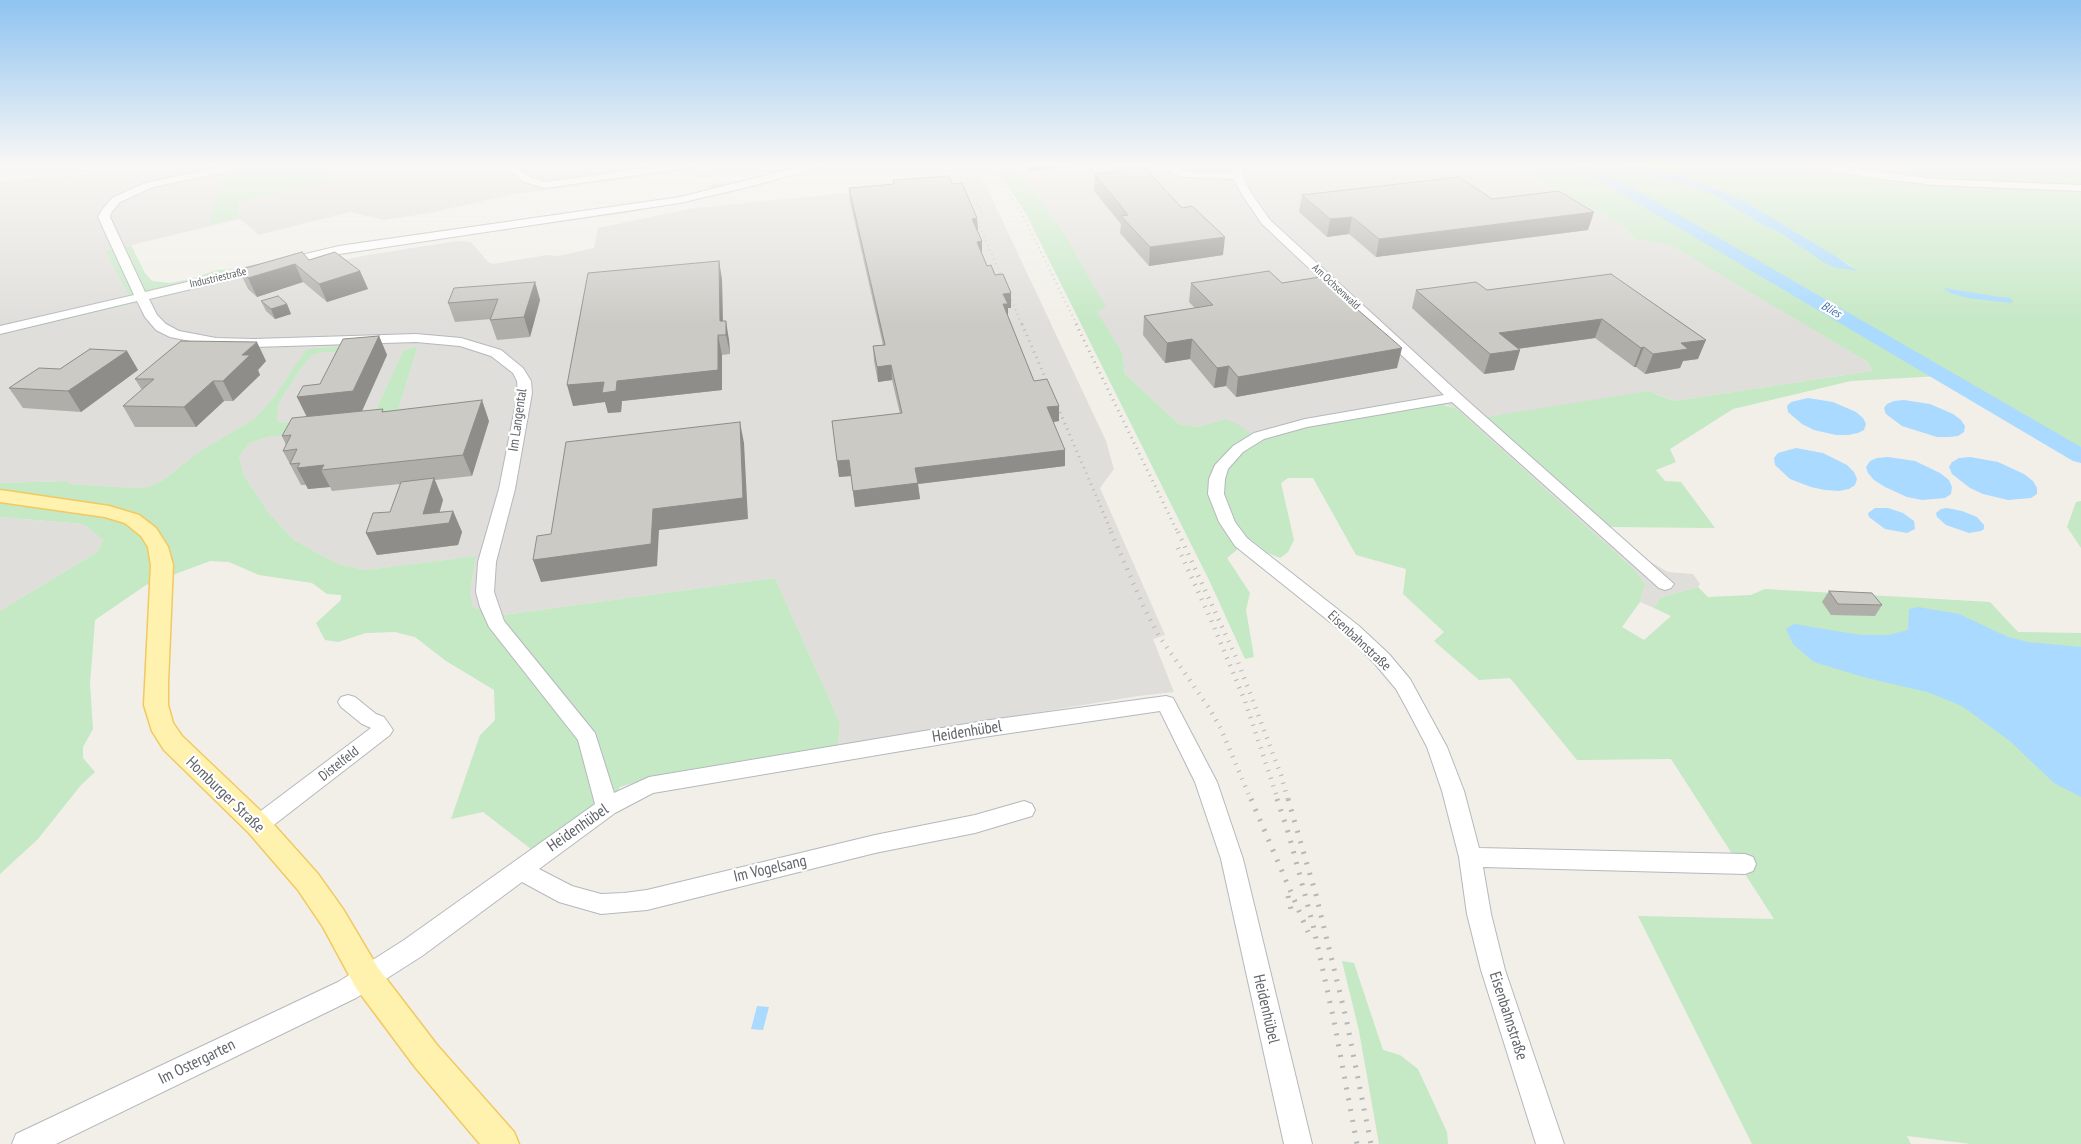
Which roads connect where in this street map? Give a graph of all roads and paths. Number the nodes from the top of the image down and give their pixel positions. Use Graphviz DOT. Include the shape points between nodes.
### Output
graph roads {
  1 [pos="104,217"];
  2 [pos="559,217"];
  3 [pos="1263,217"];
  4 [pos="141,296"];
  5 [pos="0,330"];
  6 [pos="1455,397"];
  7 [pos="0,496"];
  8 [pos="1666,584"];
  9 [pos="348,702"];
  10 [pos="607,807"];
  11 [pos="1024,810"];
  12 [pos="258,825"];
  13 [pos="1470,857"];
  14 [pos="1744,864"];
  15 [pos="521,870"];
  16 [pos="367,978"];
  17 [pos="26,1144"];
  18 [pos="502,1144"];
  19 [pos="1298,1144"];
  20 [pos="1550,1144"];
  1 -- 4 [label="street, Im Langental"];
  2 -- 4 [label="street, Industriestraße" via="381,243"];
  3 -- 6 [label="street, Am Ochsenwald"];
  4 -- 5 [label="street, Industriestraße"];
  4 -- 10 [label="street, Im Langental" via="161,327 194,339 254,343 439,339 496,353 518,371 524,381 525,393 506,489 487,562 485,592 496,623 588,738"];
  6 -- 8 [label="street, Am Ochsenwald"];
  6 -- 13 [label="street, Eisenbahnstraße" via="1359,413 1259,436 1221,468 1216,494 1233,533 1264,562 1352,630 1403,684 1437,747 1453,791"];
  7 -- 12 [label="main road, Homburger Straße" via="110,512 132,519 149,532 158,547 162,564 156,683 161,725 194,765"];
  9 -- 12 [label="street, Distelfeld" via="383,730"];
  10 -- 15 [label="street, Heidenhübel"];
  10 -- 19 [label="street, Heidenhübel" via="649,786 672,780 1166,703 1206,782 1232,859"];
  11 -- 15 [label="street, Im Vogelsang" via="975,824 882,842 624,903 601,904 567,895"];
  12 -- 16 [label="main road, Homburger Straße" via="318,896"];
  13 -- 14 [label="street"];
  13 -- 20 [label="street, Eisenbahnstraße" via="1479,914 1493,970"];
  15 -- 16 [label="street, Heidenhübel"];
  16 -- 17 [label="street, Im Ostergarten"];
  16 -- 18 [label="main road, Homburger Straße" via="426,1056"];
}
